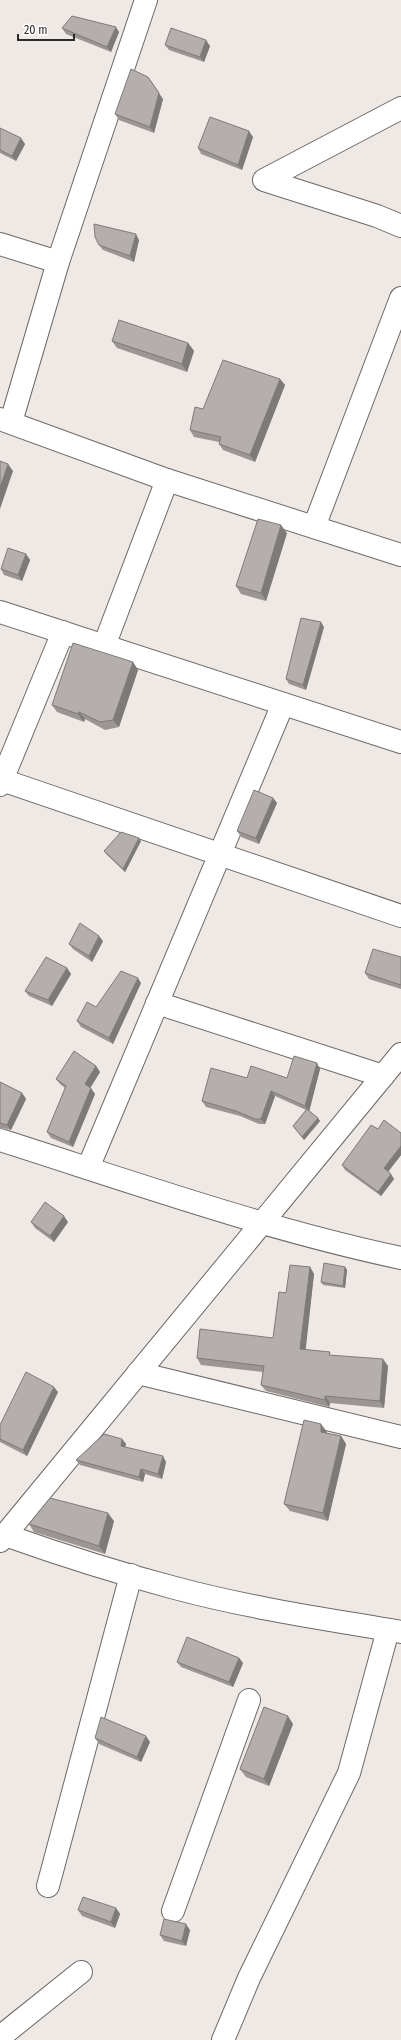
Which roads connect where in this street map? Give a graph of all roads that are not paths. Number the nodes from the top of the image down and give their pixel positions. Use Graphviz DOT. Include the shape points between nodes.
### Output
graph roads {
  1 [pos="146,0"];
  2 [pos="401,108"];
  3 [pos="401,226"];
  4 [pos="0,244"];
  5 [pos="58,262"];
  6 [pos="401,298"];
  7 [pos="6,420"];
  8 [pos="167,480"];
  9 [pos="314,527"];
  10 [pos="401,555"];
  11 [pos="0,612"];
  12 [pos="63,632"];
  13 [pos="104,646"];
  14 [pos="283,704"];
  15 [pos="401,742"];
  16 [pos="1,782"];
  17 [pos="220,854"];
  18 [pos="401,916"];
  19 [pos="157,1003"];
  20 [pos="401,1054"];
  21 [pos="383,1076"];
  22 [pos="0,1140"];
  23 [pos="88,1168"];
  24 [pos="262,1222"];
  25 [pos="401,1258"];
  26 [pos="138,1373"];
  27 [pos="401,1437"];
  28 [pos="2,1538"];
  29 [pos="131,1575"];
  30 [pos="394,1631"];
  31 [pos="248,1700"];
  32 [pos="48,1886"];
  33 [pos="173,1911"];
  34 [pos="82,1972"];
  35 [pos="0,2037"];
  36 [pos="223,2040"];
  1 -- 5 [label="street"];
  2 -- 3 [label="street" via="264,180"];
  4 -- 5 [label="street"];
  5 -- 7 [label="street"];
  6 -- 9 [label="street"];
  7 -- 8 [label="street"];
  8 -- 9 [label="street"];
  8 -- 13 [label="street"];
  9 -- 10 [label="street"];
  11 -- 12 [label="street"];
  12 -- 13 [label="street"];
  12 -- 16 [label="street"];
  13 -- 14 [label="street"];
  14 -- 15 [label="street"];
  14 -- 17 [label="street"];
  16 -- 17 [label="street"];
  17 -- 18 [label="street"];
  17 -- 19 [label="street"];
  19 -- 21 [label="street"];
  19 -- 23 [label="street"];
  20 -- 21 [label="street"];
  21 -- 24 [label="street"];
  22 -- 23 [label="street"];
  23 -- 24 [label="street"];
  24 -- 25 [label="street"];
  24 -- 26 [label="street"];
  26 -- 27 [label="street"];
  26 -- 28 [label="street"];
  28 -- 29 [label="street"];
  29 -- 30 [label="street" via="220,1598"];
  29 -- 32 [label="street"];
  30 -- 36 [label="street" via="349,1773 249,1978"];
  31 -- 33 [label="street"];
  34 -- 35 [label="street"];
}
